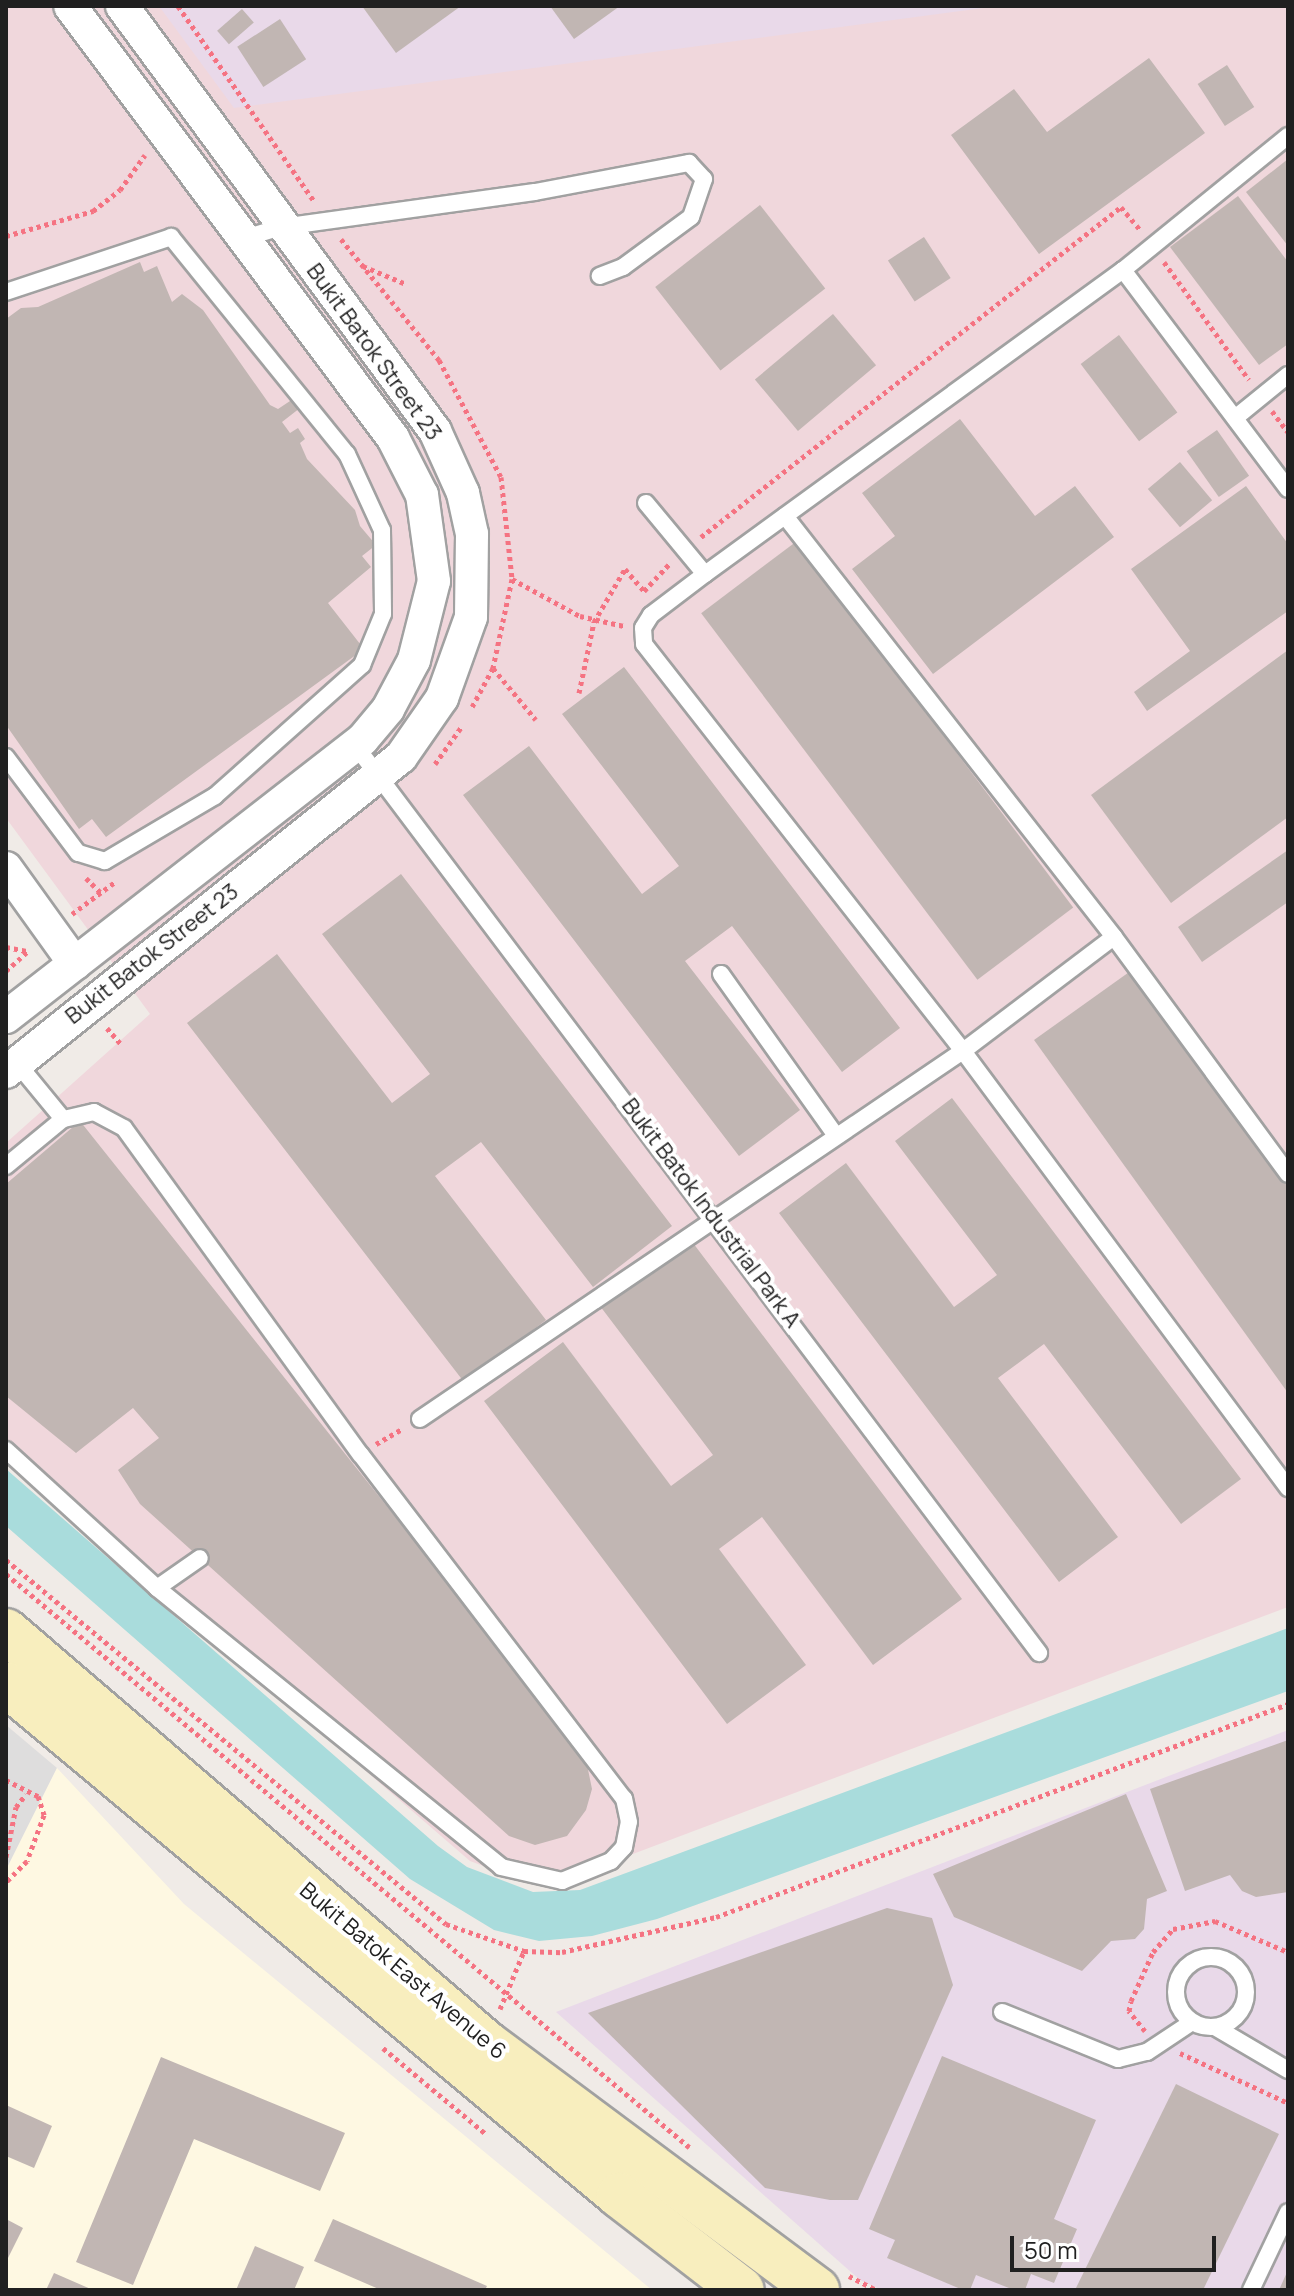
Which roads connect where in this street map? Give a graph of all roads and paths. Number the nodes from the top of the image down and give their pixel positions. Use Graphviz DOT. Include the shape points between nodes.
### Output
graph roads {
  1 [pos="70,6"];
  2 [pos="122,6"];
  3 [pos="178,6"];
  4 [pos="1288,136"];
  5 [pos="158,162"];
  6 [pos="328,220"];
  7 [pos="282,227"];
  8 [pos="6,236"];
  9 [pos="245,238"];
  10 [pos="1153,246"];
  11 [pos="360,264"];
  12 [pos="1123,270"];
  13 [pos="600,276"];
  14 [pos="406,284"];
  15 [pos="6,292"];
  16 [pos="1288,375"];
  17 [pos="1260,395"];
  18 [pos="1235,418"];
  19 [pos="1288,432"];
  20 [pos="1288,489"];
  21 [pos="646,503"];
  22 [pos="785,516"];
  23 [pos="685,549"];
  24 [pos="705,574"];
  25 [pos="512,579"];
  26 [pos="594,622"];
  27 [pos="643,628"];
  28 [pos="493,668"];
  29 [pos="579,693"];
  30 [pos="536,720"];
  31 [pos="355,745"];
  32 [pos="6,757"];
  33 [pos="390,785"];
  34 [pos="6,868"];
  35 [pos="126,875"];
  36 [pos="1114,937"];
  37 [pos="33,941"];
  38 [pos="6,947"];
  39 [pos="75,964"];
  40 [pos="6,971"];
  41 [pos="721,974"];
  42 [pos="6,1017"];
  43 [pos="102,1021"];
  44 [pos="121,1044"];
  45 [pos="963,1051"];
  46 [pos="11,1067"];
  47 [pos="63,1119"];
  48 [pos="836,1136"];
  49 [pos="6,1166"];
  50 [pos="1288,1174"];
  51 [pos="716,1218"];
  52 [pos="420,1419"];
  53 [pos="6,1450"];
  54 [pos="360,1454"];
  55 [pos="1288,1488"];
  56 [pos="200,1558"];
  57 [pos="6,1574"];
  58 [pos="157,1588"];
  59 [pos="6,1631"];
  60 [pos="1039,1653"];
  61 [pos="6,1684"];
  62 [pos="6,1780"];
  63 [pos="26,1794"];
  64 [pos="6,1857"];
  65 [pos="6,1882"];
  66 [pos="524,1951"];
  67 [pos="1288,1952"];
  68 [pos="508,1991"];
  69 [pos="1002,2012"];
  70 [pos="1192,2022"];
  71 [pos="1215,2027"];
  72 [pos="486,2043"];
  73 [pos="1161,2043"];
  74 [pos="1288,2070"];
  75 [pos="1288,2103"];
  76 [pos="698,2155"];
  77 [pos="1288,2212"];
  78 [pos="830,2282"];
  79 [pos="742,2290"];
  80 [pos="877,2290"];
  81 [pos="1251,2290"];
  1 -- 9 [label="street, Bukit Batok Street 23"];
  2 -- 7 [label="street, Bukit Batok Street 23"];
  3 -- 6 [label="path"];
  4 -- 10 [label="lane"];
  5 -- 8 [label="path" via="148,150 120,190 93,211"];
  6 -- 7 [label="lane"];
  6 -- 11 [label="path"];
  6 -- 13 [label="lane" via="535,192 689,163 704,179 691,217 623,267"];
  7 -- 9 [label="lane"];
  7 -- 33 [label="street, Bukit Batok Street 23" via="425,415 450,461 472,534 471,617 453,674"];
  9 -- 31 [label="street, Bukit Batok Street 23" via="393,438 412,471 429,521 434,581 423,636 388,709"];
  10 -- 12 [label="lane"];
  10 -- 17 [label="path"];
  10 -- 23 [label="path" via="1121,207"];
  11 -- 14 [label="path"];
  11 -- 25 [label="path" via="439,360 471,413 501,477"];
  12 -- 18 [label="lane"];
  12 -- 22 [label="lane"];
  15 -- 32 [label="lane" via="171,237 347,454 382,530 383,614 362,665 227,786 105,861 78,853"];
  16 -- 17 [label="lane"];
  17 -- 18 [label="lane"];
  17 -- 19 [label="path"];
  18 -- 20 [label="lane"];
  21 -- 23 [label="lane"];
  22 -- 24 [label="lane"];
  22 -- 36 [label="lane"];
  23 -- 24 [label="lane"];
  23 -- 26 [label="path" via="644,591 625,569"];
  24 -- 27 [label="lane" via="651,615"];
  25 -- 26 [label="path"];
  25 -- 28 [label="path"];
  26 -- 27 [label="path"];
  26 -- 29 [label="path"];
  27 -- 45 [label="lane" via="644,644"];
  28 -- 30 [label="path"];
  28 -- 33 [label="path" via="449,747"];
  31 -- 33 [label="lane, Bukit Batok Industrial Park A"];
  31 -- 39 [label="street, Bukit Batok Street 23"];
  33 -- 46 [label="street, Bukit Batok Street 23"];
  33 -- 51 [label="lane, Bukit Batok Industrial Park A"];
  34 -- 37 [label="street"];
  35 -- 37 [label="path"];
  36 -- 45 [label="lane"];
  36 -- 50 [label="lane"];
  37 -- 38 [label="path"];
  37 -- 39 [label="street"];
  37 -- 40 [label="path"];
  39 -- 42 [label="street, Bukit Batok Street 23"];
  41 -- 48 [label="lane"];
  43 -- 44 [label="path"];
  45 -- 48 [label="lane"];
  45 -- 55 [label="lane"];
  46 -- 47 [label="lane"];
  47 -- 49 [label="lane"];
  47 -- 54 [label="lane" via="94,1112 124,1128"];
  48 -- 51 [label="lane"];
  51 -- 52 [label="lane"];
  51 -- 60 [label="lane, Bukit Batok Industrial Park A"];
  52 -- 54 [label="path"];
  53 -- 58 [label="lane"];
  54 -- 58 [label="lane" via="624,1799 629,1822 624,1847 611,1861 562,1881 501,1867"];
  56 -- 58 [label="lane"];
  57 -- 68 [label="path"];
  59 -- 72 [label="main road, Bukit Batok East Avenue 6"];
  61 -- 79 [label="main road, Bukit Batok East Avenue 6" via="619,2195"];
  62 -- 63 [label="path"];
  63 -- 64 [label="path" via="16,1807"];
  63 -- 65 [label="path" via="42,1803 40,1838"];
  66 -- 68 [label="path"];
  67 -- 73 [label="path" via="1215,1921 1173,1929 1153,1952 1129,2011"];
  68 -- 72 [label="path"];
  68 -- 76 [label="path"];
  69 -- 73 [label="lane" via="1103,2056 1133,2058"];
  70 -- 71 [label="lane"];
  70 -- 71 [label="lane" via="1175,1996 1182,1971 1202,1958 1222,1958 1239,1971 1246,1992 1237,2016"];
  70 -- 73 [label="lane"];
  71 -- 74 [label="lane"];
  72 -- 78 [label="main road, Bukit Batok East Avenue 6"];
  73 -- 75 [label="path"];
  77 -- 81 [label="lane"];
  78 -- 80 [label="path"];
}
